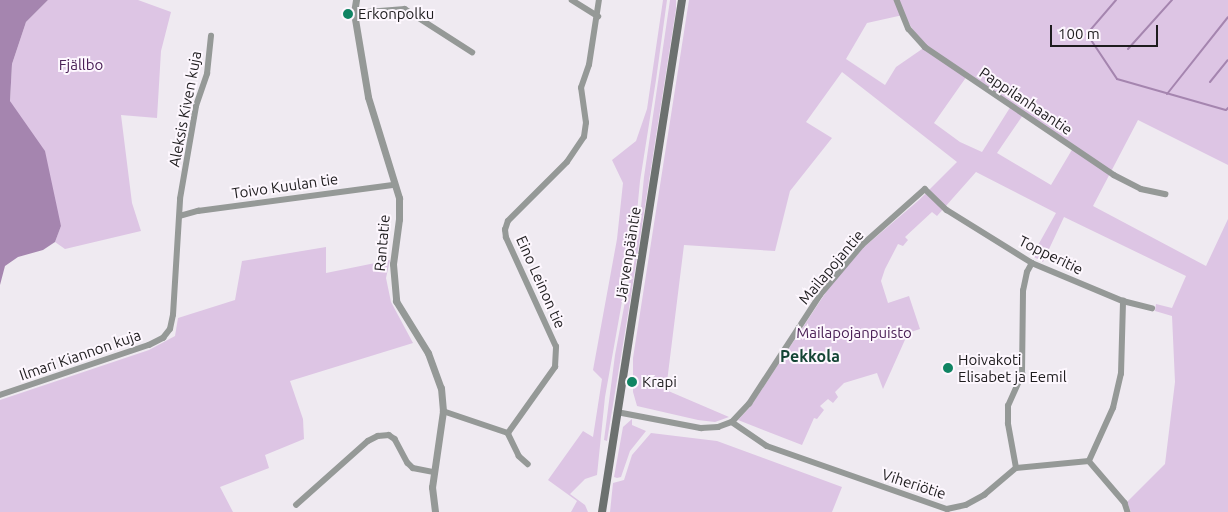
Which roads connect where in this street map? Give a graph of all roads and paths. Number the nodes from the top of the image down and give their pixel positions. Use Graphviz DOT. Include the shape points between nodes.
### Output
graph roads {
  1 [pos="356,0"];
  2 [pos="572,0"];
  3 [pos="599,0"];
  4 [pos="682,0"];
  5 [pos="897,0"];
  6 [pos="354,12"];
  7 [pos="598,16"];
  8 [pos="211,36"];
  9 [pos="472,52"];
  10 [pos="394,185"];
  11 [pos="925,189"];
  12 [pos="1165,194"];
  13 [pos="180,216"];
  14 [pos="1032,263"];
  15 [pos="1123,301"];
  16 [pos="1152,308"];
  17 [pos="0,395"];
  18 [pos="443,411"];
  19 [pos="617,412"];
  20 [pos="732,422"];
  21 [pos="508,433"];
  22 [pos="1089,461"];
  23 [pos="528,464"];
  24 [pos="1016,468"];
  25 [pos="434,472"];
  26 [pos="296,505"];
  27 [pos="435,512"];
  28 [pos="602,512"];
  29 [pos="1128,512"];
  1 -- 6 [label="street, Rantatie"];
  2 -- 7 [label="street"];
  3 -- 7 [label="street, Eino Leinon tie"];
  4 -- 19 [label="main road, Järvenpääntie"];
  5 -- 12 [label="street, Pappilanhaantie" via="909,29 925,48 1114,175 1141,189"];
  6 -- 9 [label="street" via="405,9"];
  6 -- 10 [label="street, Rantatie" via="368,98"];
  7 -- 21 [label="street, Eino Leinon tie" via="589,65 581,88 586,123 584,137 568,162 508,221 505,230 556,347 557,359 555,367"];
  8 -- 13 [label="street, Aleksis Kiven kuja" via="207,74 196,106"];
  10 -- 13 [label="street, Toivo Kuulan tie"];
  10 -- 18 [label="street, Rantatie" via="399,198 393,264 396,301 437,374 442,388"];
  11 -- 14 [label="street, Topperitie" via="947,210"];
  11 -- 20 [label="street, Mailapojantie" via="862,246 820,296 749,404"];
  13 -- 17 [label="street, Ilmari Kiannon kuja" via="173,315 170,329 163,338 109,360"];
  14 -- 15 [label="street, Topperitie"];
  14 -- 24 [label="street" via="1023,291 1022,374 1008,406"];
  15 -- 16 [label="street, Topperitie"];
  15 -- 22 [label="street" via="1121,372 1113,408"];
  18 -- 21 [label="street"];
  18 -- 25 [label="street, Rantatie"];
  19 -- 20 [label="street" via="701,428"];
  19 -- 28 [label="main road, Järvenpääntie"];
  20 -- 24 [label="street, Viheriötie" via="767,446 947,508 966,505 984,495"];
  21 -- 23 [label="street" via="518,456"];
  22 -- 24 [label="street"];
  22 -- 29 [label="street"];
  25 -- 26 [label="street" via="413,468 395,439 389,435 378,436 368,441"];
  25 -- 27 [label="street, Rantatie"];
}
